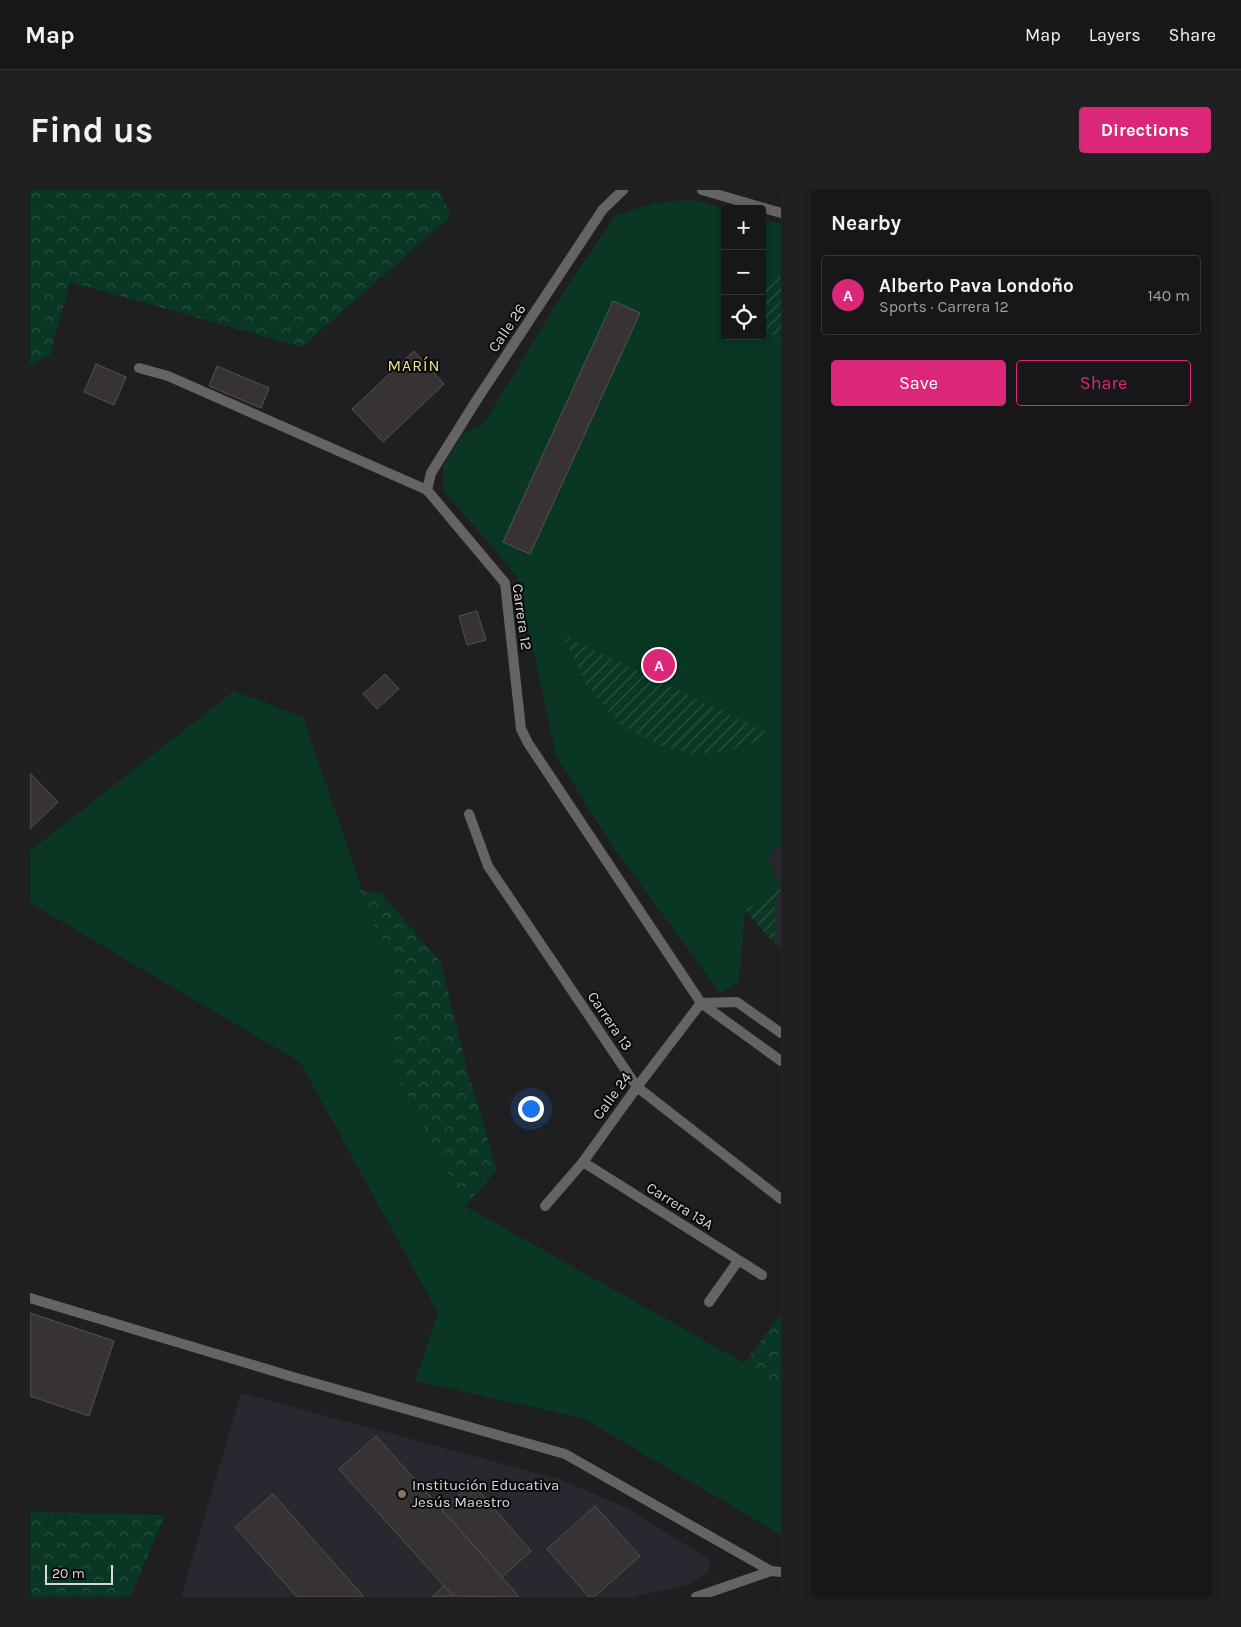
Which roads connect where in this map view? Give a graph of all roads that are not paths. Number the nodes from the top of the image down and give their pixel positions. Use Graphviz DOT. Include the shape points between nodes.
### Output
graph roads {
  1 [pos="624,190"];
  2 [pos="702,190"];
  3 [pos="781,213"];
  4 [pos="140,368"];
  5 [pos="427,490"];
  6 [pos="469,814"];
  7 [pos="701,1003"];
  8 [pos="781,1033"];
  9 [pos="781,1061"];
  10 [pos="636,1087"];
  11 [pos="583,1162"];
  12 [pos="781,1199"];
  13 [pos="545,1206"];
  14 [pos="738,1261"];
  15 [pos="762,1275"];
  16 [pos="30,1298"];
  17 [pos="709,1302"];
  18 [pos="776,1572"];
  19 [pos="696,1597"];
  1 -- 5 [label="street, Calle 26" via="603,209 476,401 432,473"];
  2 -- 3 [label="street"];
  4 -- 5 [label="street, Carrera 12" via="168,376"];
  5 -- 7 [label="street, Carrera 12" via="505,583 521,729 528,743"];
  6 -- 10 [label="street, Carrera 13" via="488,866"];
  7 -- 8 [label="street" via="737,1002"];
  7 -- 9 [label="street, Carrera 12"];
  7 -- 10 [label="street, Calle 24"];
  10 -- 11 [label="street, Calle 24"];
  10 -- 12 [label="street, Carrera 13"];
  11 -- 13 [label="street, Calle 24"];
  11 -- 14 [label="street, Carrera 13A"];
  14 -- 15 [label="street, Carrera 13A"];
  14 -- 17 [label="street"];
  16 -- 18 [label="street" via="565,1454"];
  18 -- 19 [label="street"];
}
